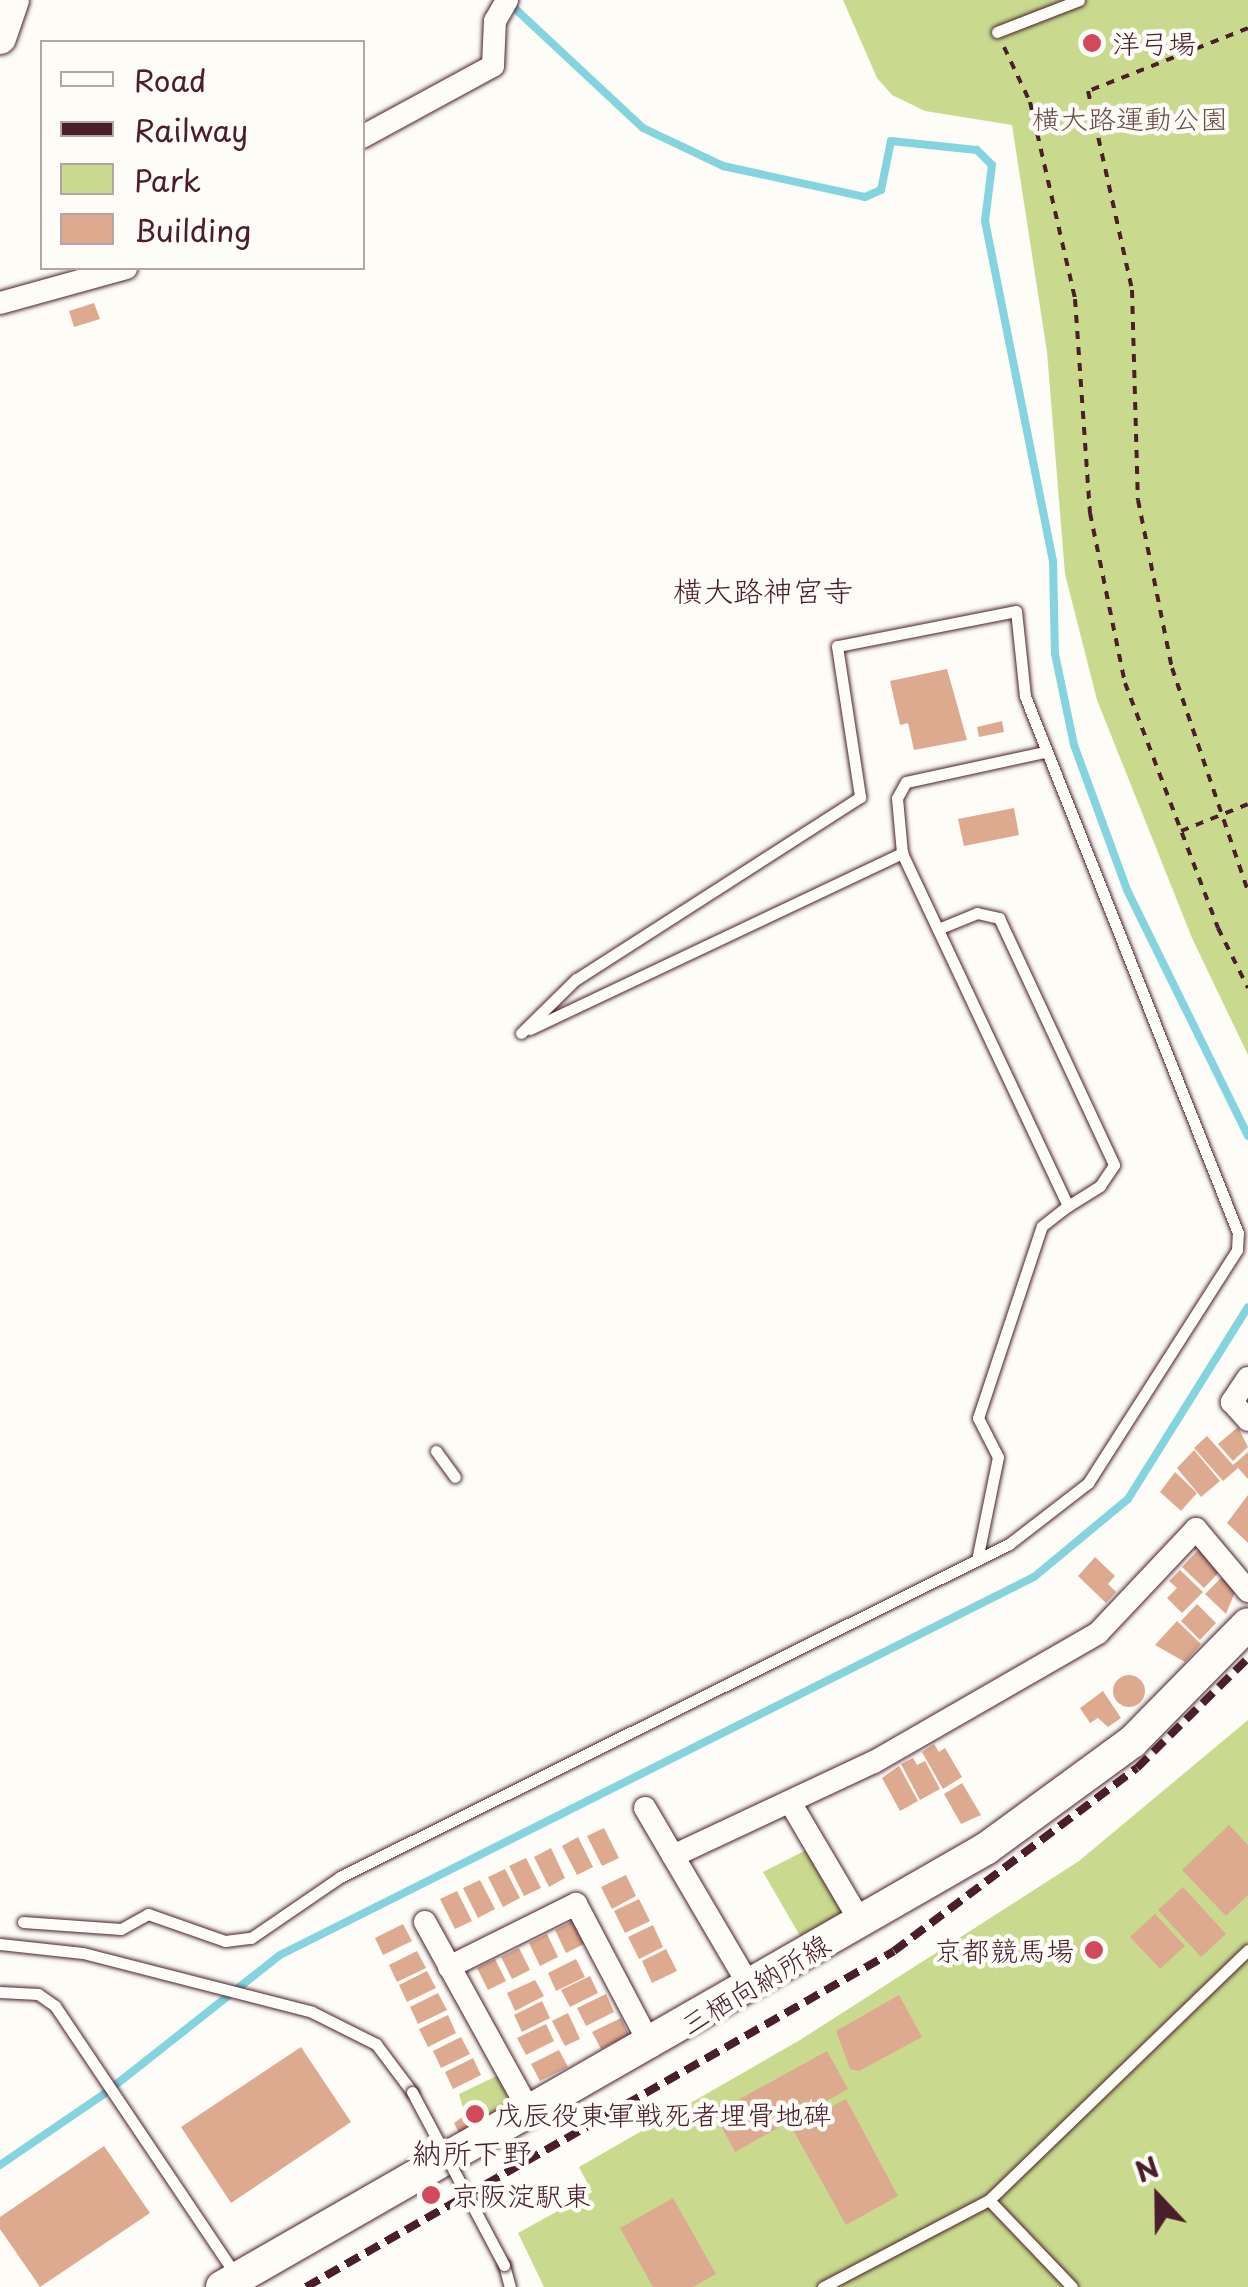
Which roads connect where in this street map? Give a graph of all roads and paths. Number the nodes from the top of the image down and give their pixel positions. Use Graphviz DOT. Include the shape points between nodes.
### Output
graph roads {
  1 [pos="13,0"];
  2 [pos="1079,0"];
  3 [pos="504,2"];
  4 [pos="1248,28"];
  5 [pos="996,32"];
  6 [pos="0,38"];
  7 [pos="365,135"];
  8 [pos="119,270"];
  9 [pos="0,303"];
  10 [pos="1045,752"];
  11 [pos="1248,804"];
  12 [pos="1222,814"];
  13 [pos="1181,831"];
  14 [pos="902,853"];
  15 [pos="1248,891"];
  16 [pos="938,929"];
  17 [pos="1248,988"];
  18 [pos="1068,1206"];
  19 [pos="1248,1378"];
  20 [pos="1248,1420"];
  21 [pos="436,1451"];
  22 [pos="456,1477"];
  23 [pos="976,1560"];
  24 [pos="1248,1591"];
  25 [pos="1248,1624"];
  26 [pos="790,1802"];
  27 [pos="645,1808"];
  28 [pos="673,1856"];
  29 [pos="860,1921"];
  30 [pos="23,1922"];
  31 [pos="425,1922"];
  32 [pos="0,1944"];
  33 [pos="1248,1950"];
  34 [pos="449,1967"];
  35 [pos="750,1987"];
  36 [pos="0,1992"];
  37 [pos="651,2046"];
  38 [pos="531,2114"];
  39 [pos="989,2200"];
  40 [pos="230,2283"];
  41 [pos="510,2287"];
  42 [pos="823,2287"];
  43 [pos="1072,2287"];
  1 -- 6 [label="main road"];
  2 -- 5 [label="lane"];
  3 -- 7 [label="street" via="493,66"];
  4 -- 12 [label="path" via="1088,91 1132,290 1138,500 1172,668"];
  5 -- 13 [label="path" via="1030,102 1076,299 1090,514 1125,684"];
  8 -- 9 [label="street"];
  10 -- 14 [label="lane" via="906,782 897,798"];
  10 -- 14 [label="lane" via="1025,696 1016,611 837,646 860,798 576,979 521,1032"];
  10 -- 23 [label="lane" via="1238,1233 1238,1250 1088,1484 1048,1519"];
  11 -- 12 [label="path"];
  12 -- 13 [label="path"];
  12 -- 15 [label="path"];
  13 -- 17 [label="path"];
  14 -- 16 [label="lane"];
  16 -- 18 [label="lane"];
  16 -- 18 [label="lane" via="992,912 1008,936 1114,1165 1100,1186"];
  18 -- 23 [label="lane" via="1042,1226 978,1418 998,1457"];
  19 -- 20 [label="street" via="1232,1402"];
  21 -- 22 [label="lane"];
  23 -- 30 [label="lane" via="340,1877 251,1938 226,1941 148,1914 122,1930"];
  24 -- 26 [label="street" via="1196,1529 1098,1632 874,1762"];
  25 -- 29 [label="main road, 三栖向納所線" via="1132,1742 986,1848"];
  26 -- 28 [label="street"];
  26 -- 29 [label="street"];
  27 -- 28 [label="street"];
  28 -- 35 [label="street"];
  29 -- 35 [label="main road, 三栖向納所線"];
  31 -- 34 [label="street"];
  32 -- 41 [label="lane, bridge" via="83,1953 290,2006 376,2044 412,2092"];
  33 -- 39 [label="lane"];
  34 -- 37 [label="street" via="576,1904"];
  34 -- 38 [label="street"];
  35 -- 37 [label="main road, 三栖向納所線"];
  36 -- 40 [label="lane" via="38,1994 76,2034"];
  37 -- 38 [label="main road, 三栖向納所線"];
  38 -- 40 [label="main road, 三栖向納所線"];
  39 -- 42 [label="lane"];
  39 -- 43 [label="lane"];
}
